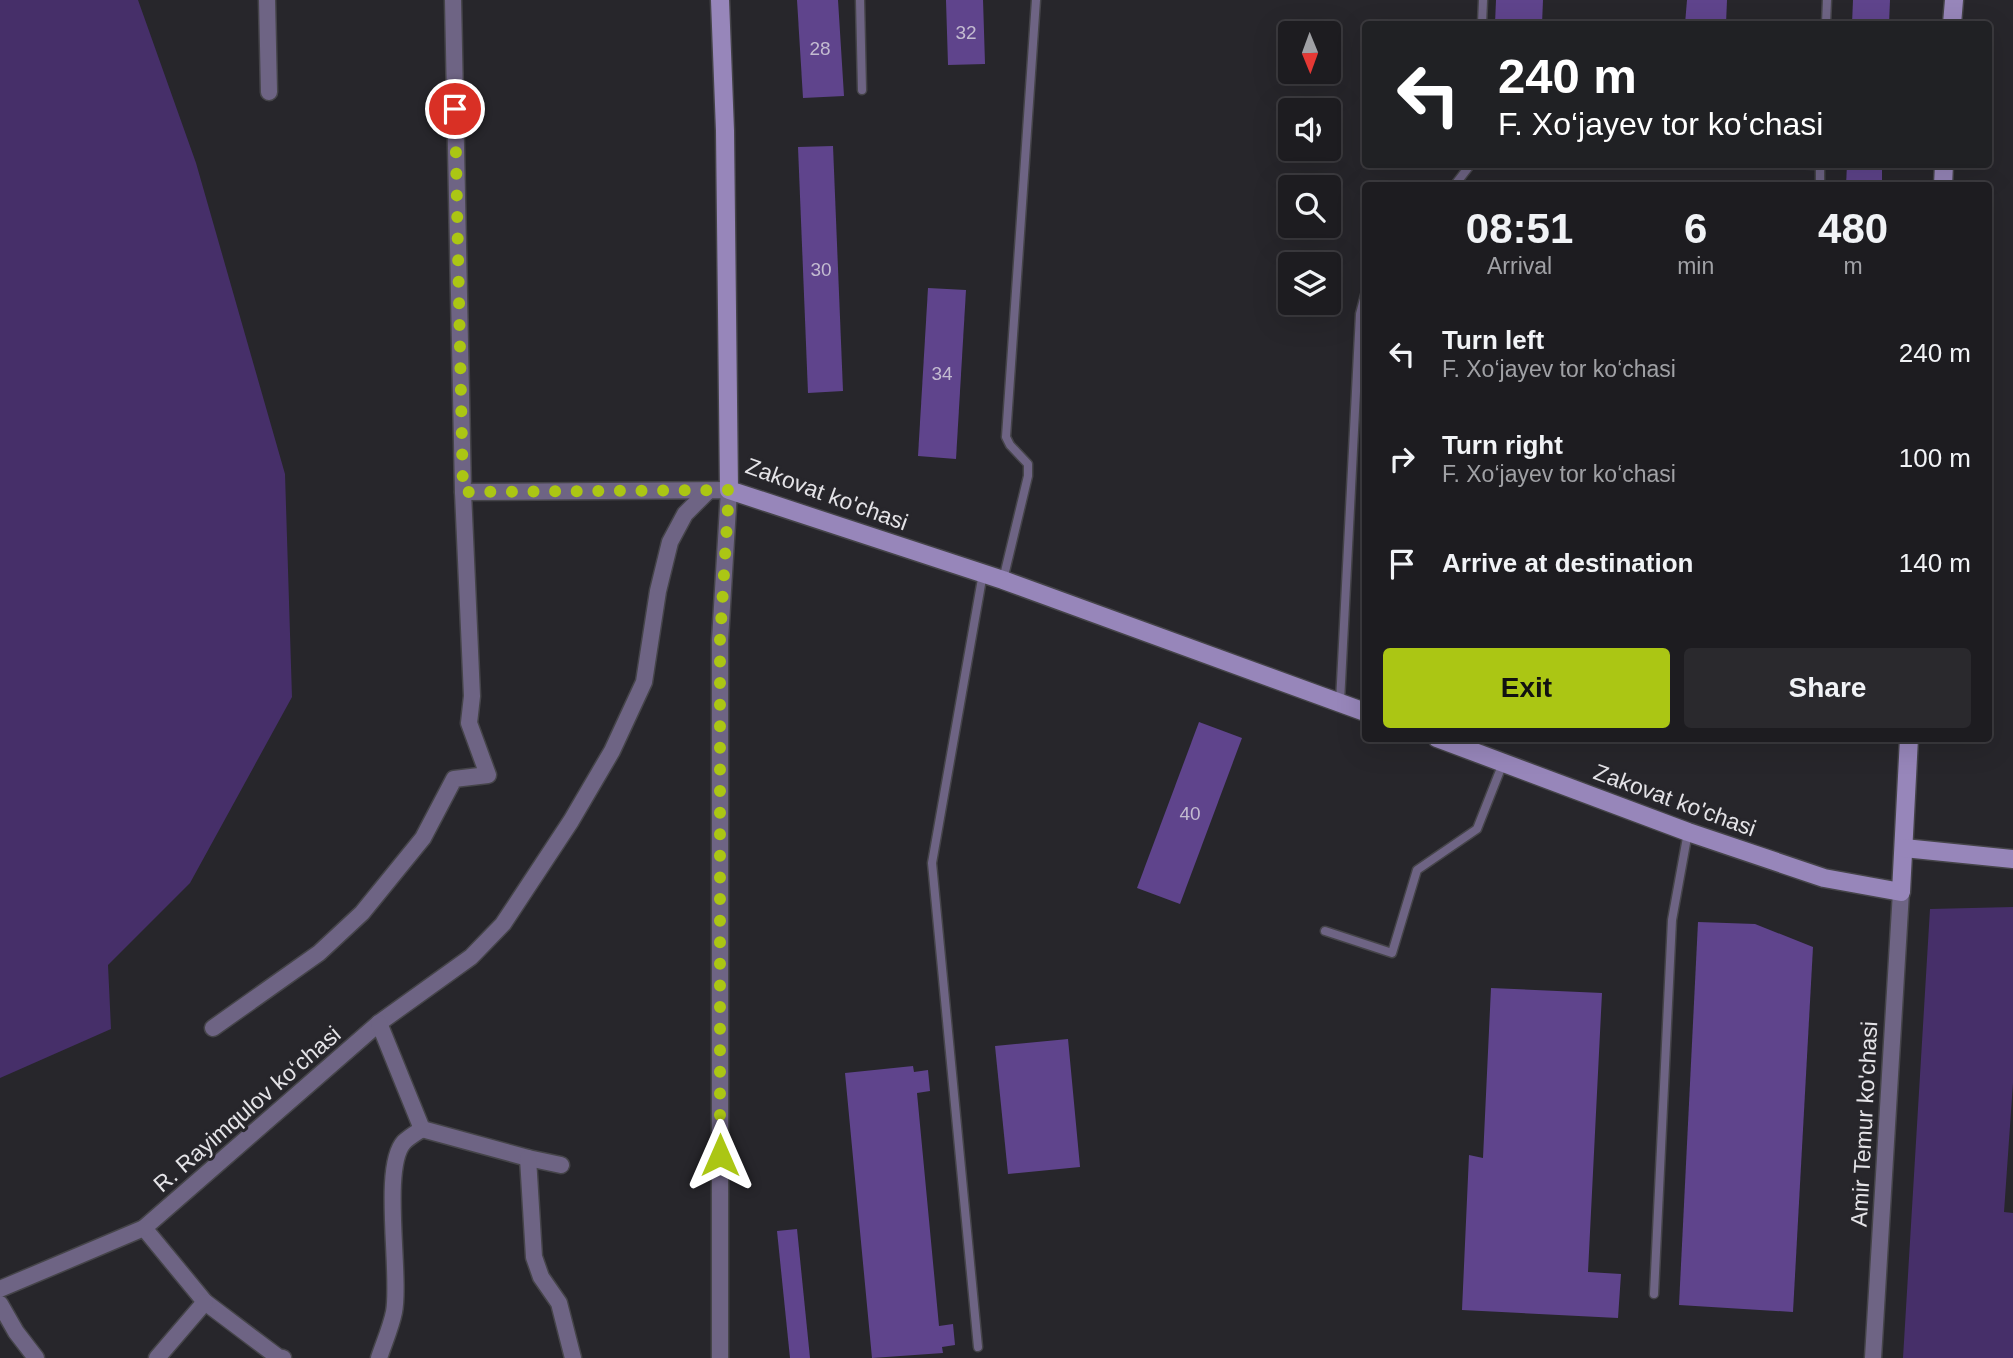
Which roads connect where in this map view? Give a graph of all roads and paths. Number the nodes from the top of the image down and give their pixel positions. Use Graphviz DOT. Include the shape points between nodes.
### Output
graph roads {
  1 [pos="267,0"];
  2 [pos="453,0"];
  3 [pos="720,0"];
  4 [pos="860,0"];
  5 [pos="1036,0"];
  6 [pos="1483,0"];
  7 [pos="1827,0"];
  8 [pos="1954,0"];
  9 [pos="1482,21"];
  10 [pos="1826,21"];
  11 [pos="1952,21"];
  12 [pos="862,90"];
  13 [pos="269,92"];
  14 [pos="1468,168"];
  15 [pos="1457,182"];
  16 [pos="1362,306"];
  17 [pos="729,490"];
  18 [pos="463,492"];
  19 [pos="706,492"];
  20 [pos="983,573"];
  21 [pos="1003,580"];
  22 [pos="1340,702"];
  23 [pos="1362,711"];
  24 [pos="1448,742"];
  25 [pos="1909,742"];
  26 [pos="1503,763"];
  27 [pos="1688,832"];
  28 [pos="1904,848"];
  29 [pos="2013,859"];
  30 [pos="1901,892"];
  31 [pos="1325,931"];
  32 [pos="379,1023"];
  33 [pos="213,1028"];
  34 [pos="422,1129"];
  35 [pos="528,1158"];
  36 [pos="561,1165"];
  37 [pos="144,1228"];
  38 [pos="0,1289"];
  39 [pos="1654,1294"];
  40 [pos="205,1302"];
  41 [pos="0,1304"];
  42 [pos="978,1347"];
  43 [pos="36,1358"];
  44 [pos="157,1358"];
  45 [pos="283,1358"];
  46 [pos="379,1358"];
  47 [pos="573,1358"];
  48 [pos="720,1358"];
  49 [pos="1873,1358"];
  1 -- 13 [label="street"];
  2 -- 18 [label="street"];
  3 -- 17 [label="main road, Zakovat ko'chasi"];
  4 -- 12 [label="lane"];
  5 -- 21 [label="lane" via="1006,437 1028,464 1028,476"];
  6 -- 9 [label="lane"];
  7 -- 10 [label="lane"];
  8 -- 11 [label="main road"];
  14 -- 15 [label="lane"];
  16 -- 22 [label="lane"];
  17 -- 19 [label="street"];
  17 -- 20 [label="main road, Zakovat ko'chasi"];
  17 -- 48 [label="street" via="720,640"];
  18 -- 19 [label="street"];
  18 -- 33 [label="street" via="469,723 488,775 454,779 424,838 362,913 319,953"];
  19 -- 32 [label="street, R. Rayimqulov ko‘chasi" via="685,514 670,542 644,682 612,751 571,821 503,924 471,957"];
  20 -- 21 [label="main road, Zakovat ko'chasi"];
  20 -- 42 [label="lane" via="932,863"];
  21 -- 22 [label="main road, Zakovat ko'chasi"];
  22 -- 23 [label="main road, Zakovat ko'chasi"];
  24 -- 26 [label="main road, Zakovat ko'chasi"];
  25 -- 28 [label="main road"];
  26 -- 27 [label="main road, Zakovat ko'chasi"];
  26 -- 31 [label="lane" via="1477,829 1417,870 1392,953"];
  27 -- 30 [label="main road, Zakovat ko'chasi" via="1824,878"];
  27 -- 39 [label="lane" via="1672,920"];
  28 -- 29 [label="main road"];
  28 -- 30 [label="main road"];
  30 -- 49 [label="street, Amir Temur ko'chasi"];
  32 -- 34 [label="street"];
  32 -- 37 [label="street, R. Rayimqulov ko‘chasi"];
  34 -- 35 [label="street"];
  34 -- 46 [label="street" via="403,1143 392,1178 394,1312"];
  35 -- 36 [label="street"];
  35 -- 47 [label="street" via="534,1257 559,1303"];
  37 -- 38 [label="street, R. Rayimqulov ko‘chasi"];
  37 -- 40 [label="street"];
  40 -- 44 [label="street"];
  40 -- 45 [label="street"];
  41 -- 43 [label="street"];
}
